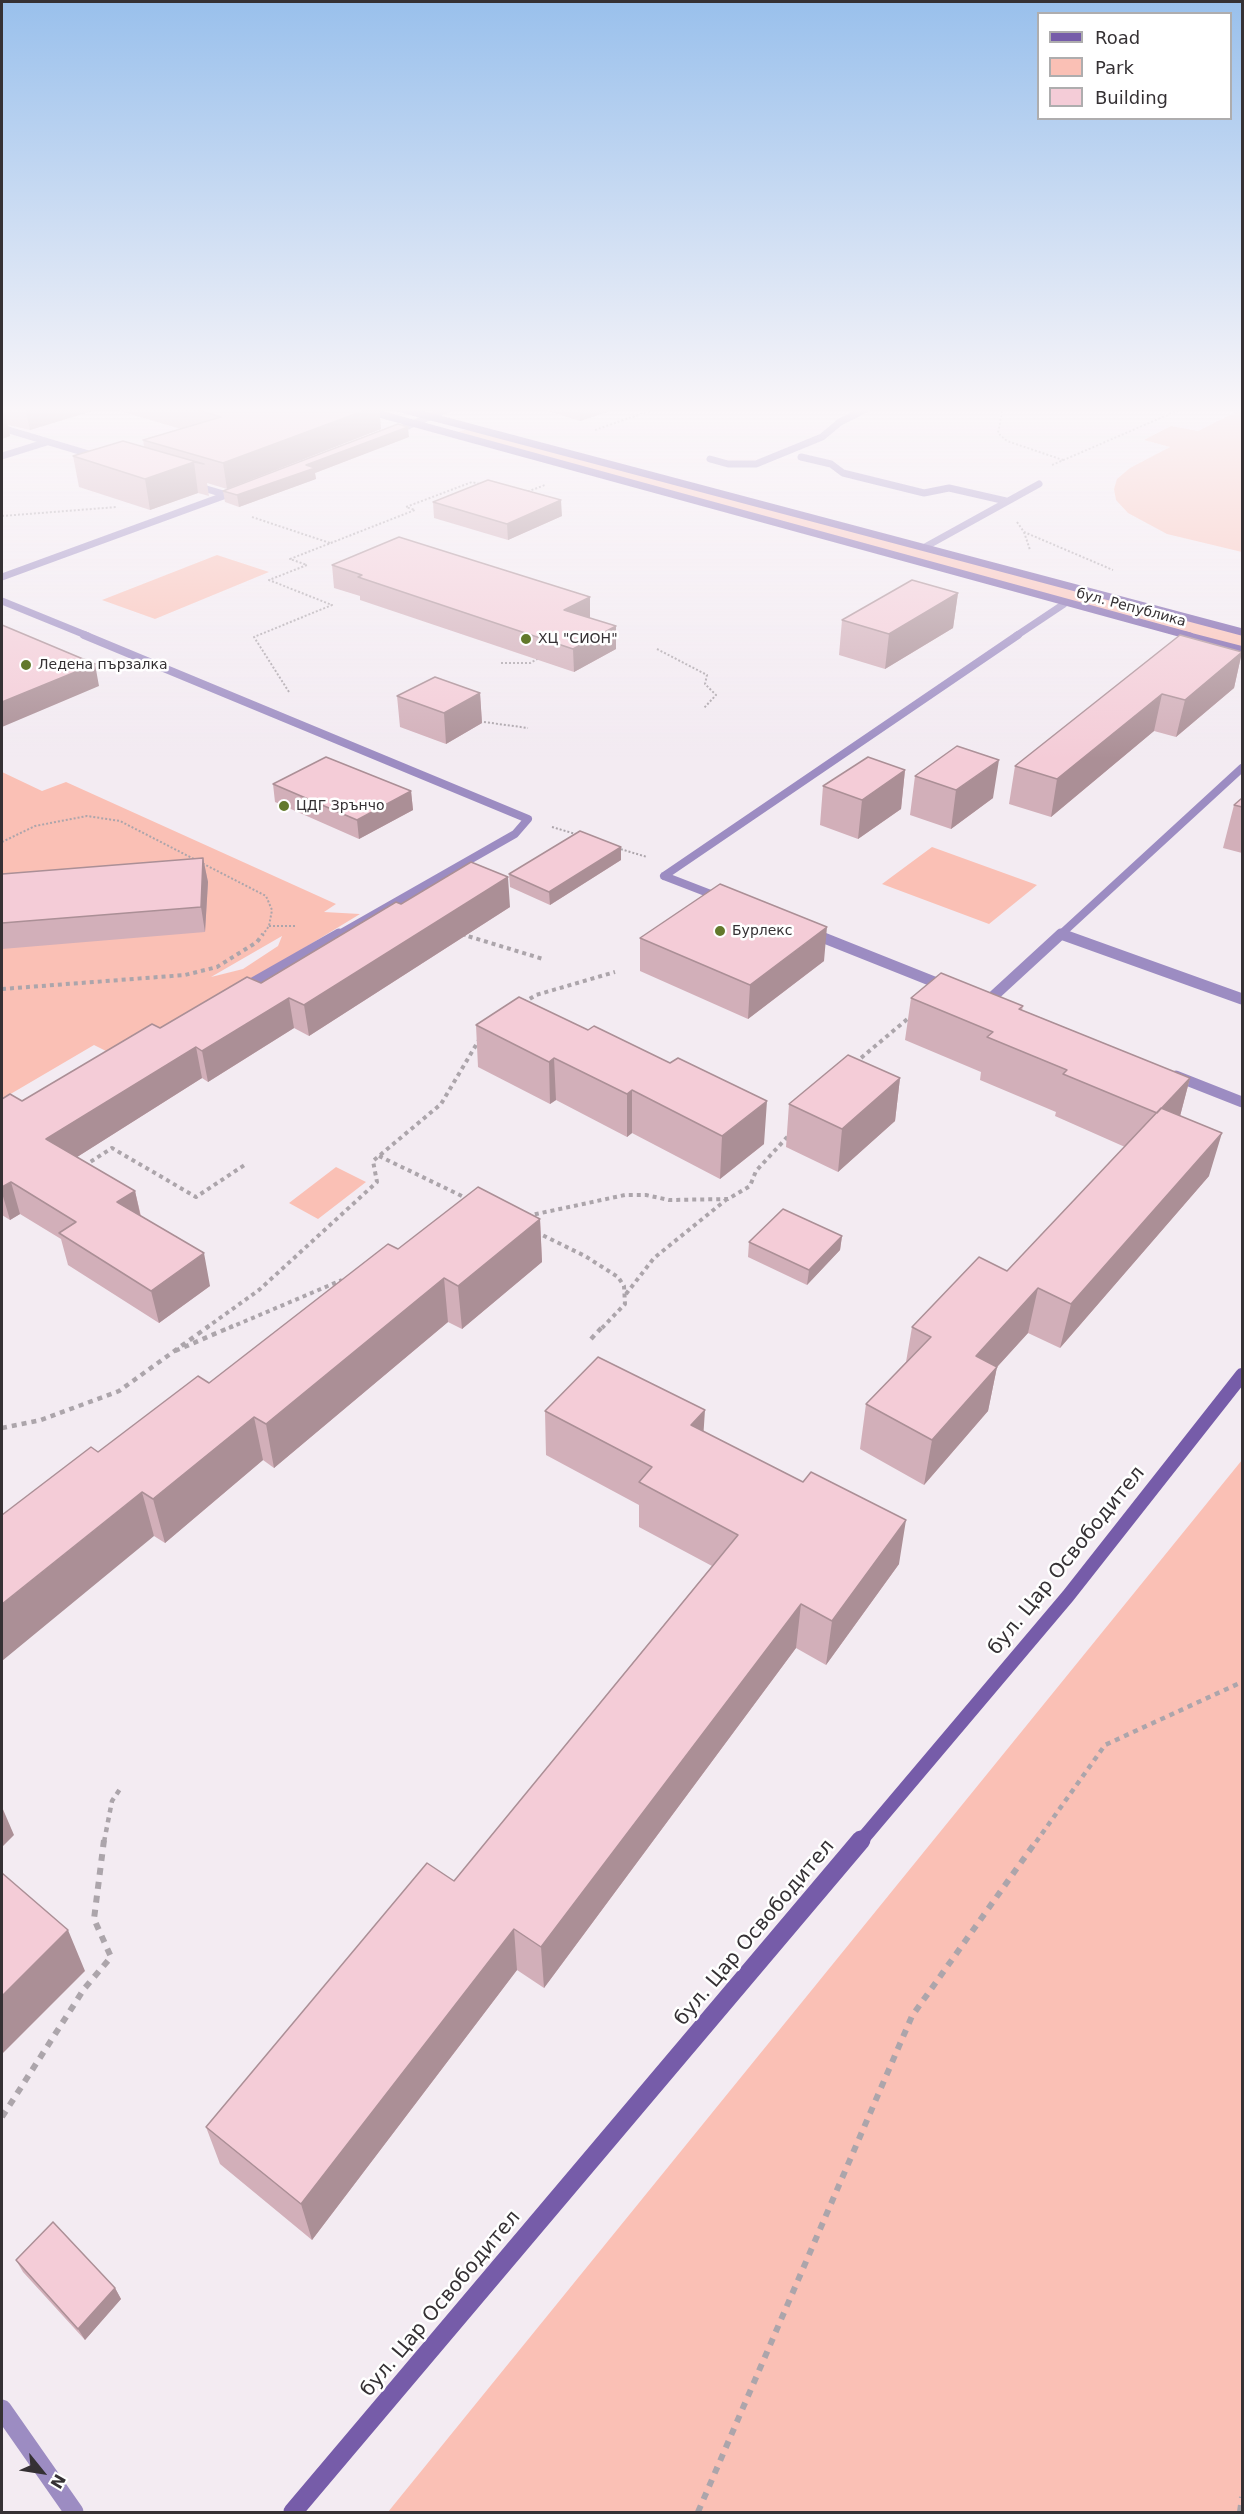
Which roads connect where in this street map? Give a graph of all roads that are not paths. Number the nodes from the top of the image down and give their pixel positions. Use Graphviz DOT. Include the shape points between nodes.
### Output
graph roads {
  1 [pos="146,524"];
  2 [pos="777,524"];
  3 [pos="838,524"];
  4 [pos="965,524"];
  5 [pos="925,547"];
  6 [pos="2,577"];
  7 [pos="2,601"];
  8 [pos="1064,604"];
  9 [pos="1242,632"];
  10 [pos="1242,650"];
  11 [pos="1242,768"];
  12 [pos="732,902"];
  13 [pos="807,932"];
  14 [pos="1060,934"];
  15 [pos="952,989"];
  16 [pos="239,991"];
  17 [pos="1242,999"];
  18 [pos="999,1006"];
  19 [pos="1165,1072"];
  20 [pos="1242,1102"];
  21 [pos="1242,1375"];
  22 [pos="2,2409"];
  23 [pos="74,2512"];
  24 [pos="293,2512"];
  1 -- 6 [label="street"];
  2 -- 8 [label="street, бул. Република"];
  3 -- 5 [label="street, бул. Република"];
  4 -- 5 [label="street"];
  5 -- 9 [label="street, бул. Република"];
  7 -- 16 [label="street" via="528,819 515,834"];
  8 -- 10 [label="street, бул. Република"];
  8 -- 12 [label="street" via="664,876"];
  11 -- 14 [label="street"];
  13 -- 15 [label="street"];
  14 -- 17 [label="street"];
  14 -- 18 [label="street" via="982,1000"];
  19 -- 20 [label="street"];
  21 -- 24 [label="street, бул. Цар Освободител" via="1068,1596"];
  22 -- 23 [label="street"];
}
